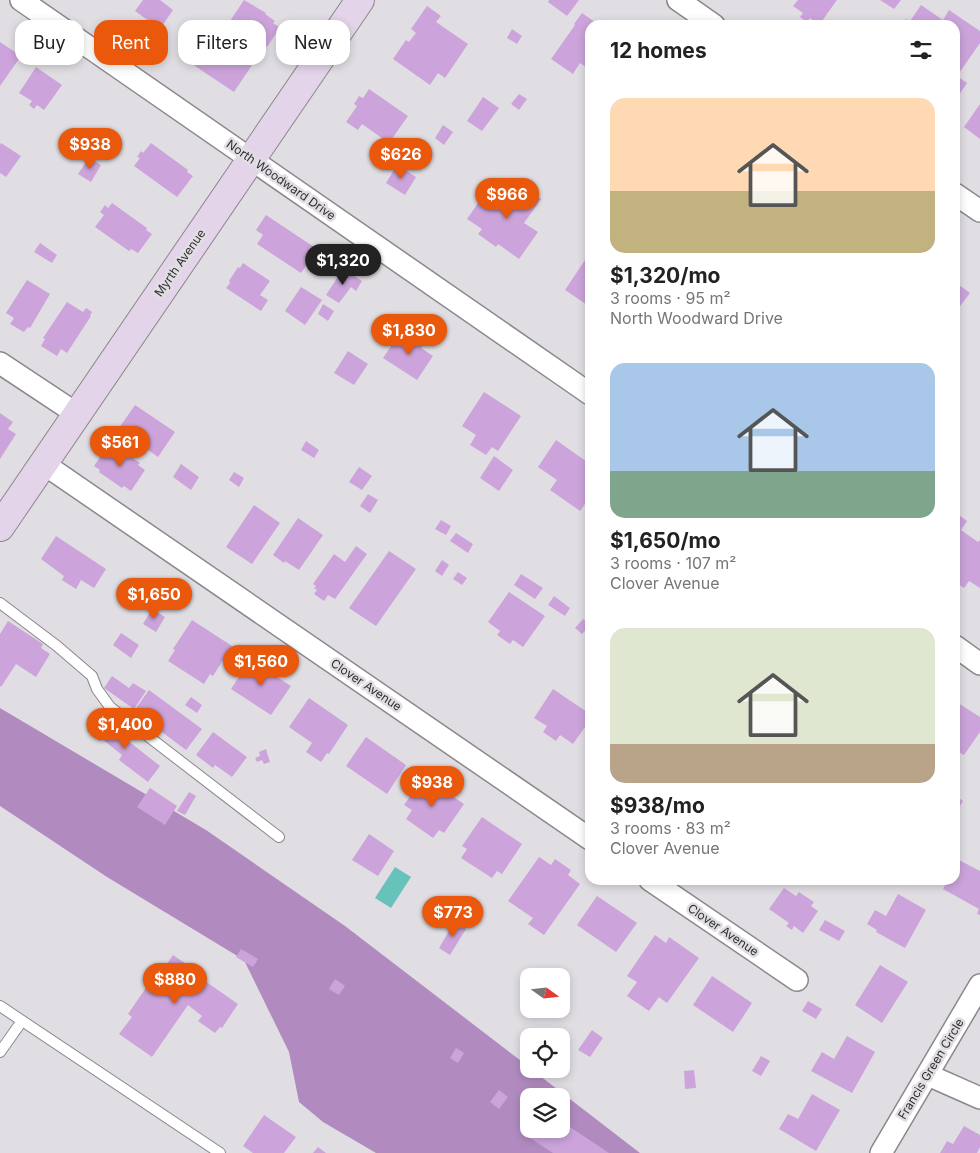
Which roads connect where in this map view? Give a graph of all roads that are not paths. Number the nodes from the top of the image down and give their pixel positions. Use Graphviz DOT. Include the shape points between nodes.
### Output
graph roads {
  1 [pos="21,0"];
  2 [pos="360,0"];
  3 [pos="678,0"];
  4 [pos="707,20"];
  5 [pos="251,160"];
  6 [pos="960,197"];
  7 [pos="980,211"];
  8 [pos="0,363"];
  9 [pos="585,391"];
  10 [pos="77,414"];
  11 [pos="44,464"];
  12 [pos="0,527"];
  13 [pos="0,603"];
  14 [pos="960,650"];
  15 [pos="980,664"];
  16 [pos="279,836"];
  17 [pos="585,836"];
  18 [pos="657,885"];
  19 [pos="797,980"];
  20 [pos="980,985"];
  21 [pos="0,1006"];
  22 [pos="22,1021"];
  23 [pos="0,1052"];
  24 [pos="928,1075"];
  25 [pos="980,1098"];
  26 [pos="220,1153"];
  27 [pos="881,1153"];
  1 -- 5 [label="street, North Woodward Drive"];
  2 -- 5 [label="street, Myrth Avenue"];
  3 -- 4 [label="street"];
  5 -- 9 [label="street, North Woodward Drive"];
  5 -- 10 [label="street, Myrth Avenue"];
  6 -- 7 [label="street"];
  8 -- 10 [label="street"];
  10 -- 11 [label="street, Myrth Avenue"];
  11 -- 12 [label="street, Myrth Avenue"];
  11 -- 17 [label="street, Clover Avenue"];
  13 -- 16 [label="lane" via="92,676 110,707"];
  14 -- 15 [label="street"];
  18 -- 19 [label="street, Clover Avenue"];
  20 -- 24 [label="street, Francis Green Circle"];
  21 -- 22 [label="lane"];
  22 -- 23 [label="lane"];
  22 -- 26 [label="lane"];
  24 -- 25 [label="street"];
  24 -- 27 [label="street, Francis Green Circle"];
}
